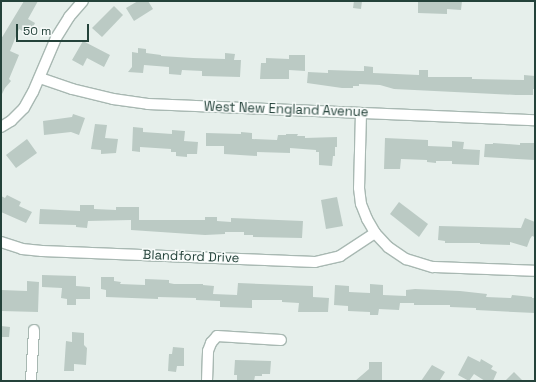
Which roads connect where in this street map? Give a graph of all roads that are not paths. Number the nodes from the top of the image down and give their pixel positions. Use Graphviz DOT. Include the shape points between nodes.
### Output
graph roads {
  1 [pos="83,1"];
  2 [pos="40,78"];
  3 [pos="361,113"];
  4 [pos="535,120"];
  5 [pos="1,127"];
  6 [pos="375,233"];
  7 [pos="1,242"];
  8 [pos="535,271"];
  9 [pos="34,330"];
  10 [pos="281,340"];
  11 [pos="31,381"];
  12 [pos="207,381"];
  1 -- 2 [label="street" via="56,38"];
  2 -- 3 [label="street, West New England Avenue" via="113,99 148,104"];
  2 -- 5 [label="street" via="24,108"];
  3 -- 4 [label="street, West New England Avenue"];
  3 -- 6 [label="street" via="359,188 364,211"];
  6 -- 7 [label="street, Blandford Drive" via="340,256 315,262 42,251 22,249"];
  6 -- 8 [label="street" via="396,254 424,266"];
  9 -- 11 [label="street"];
  10 -- 12 [label="street" via="217,336 209,347"];
}
